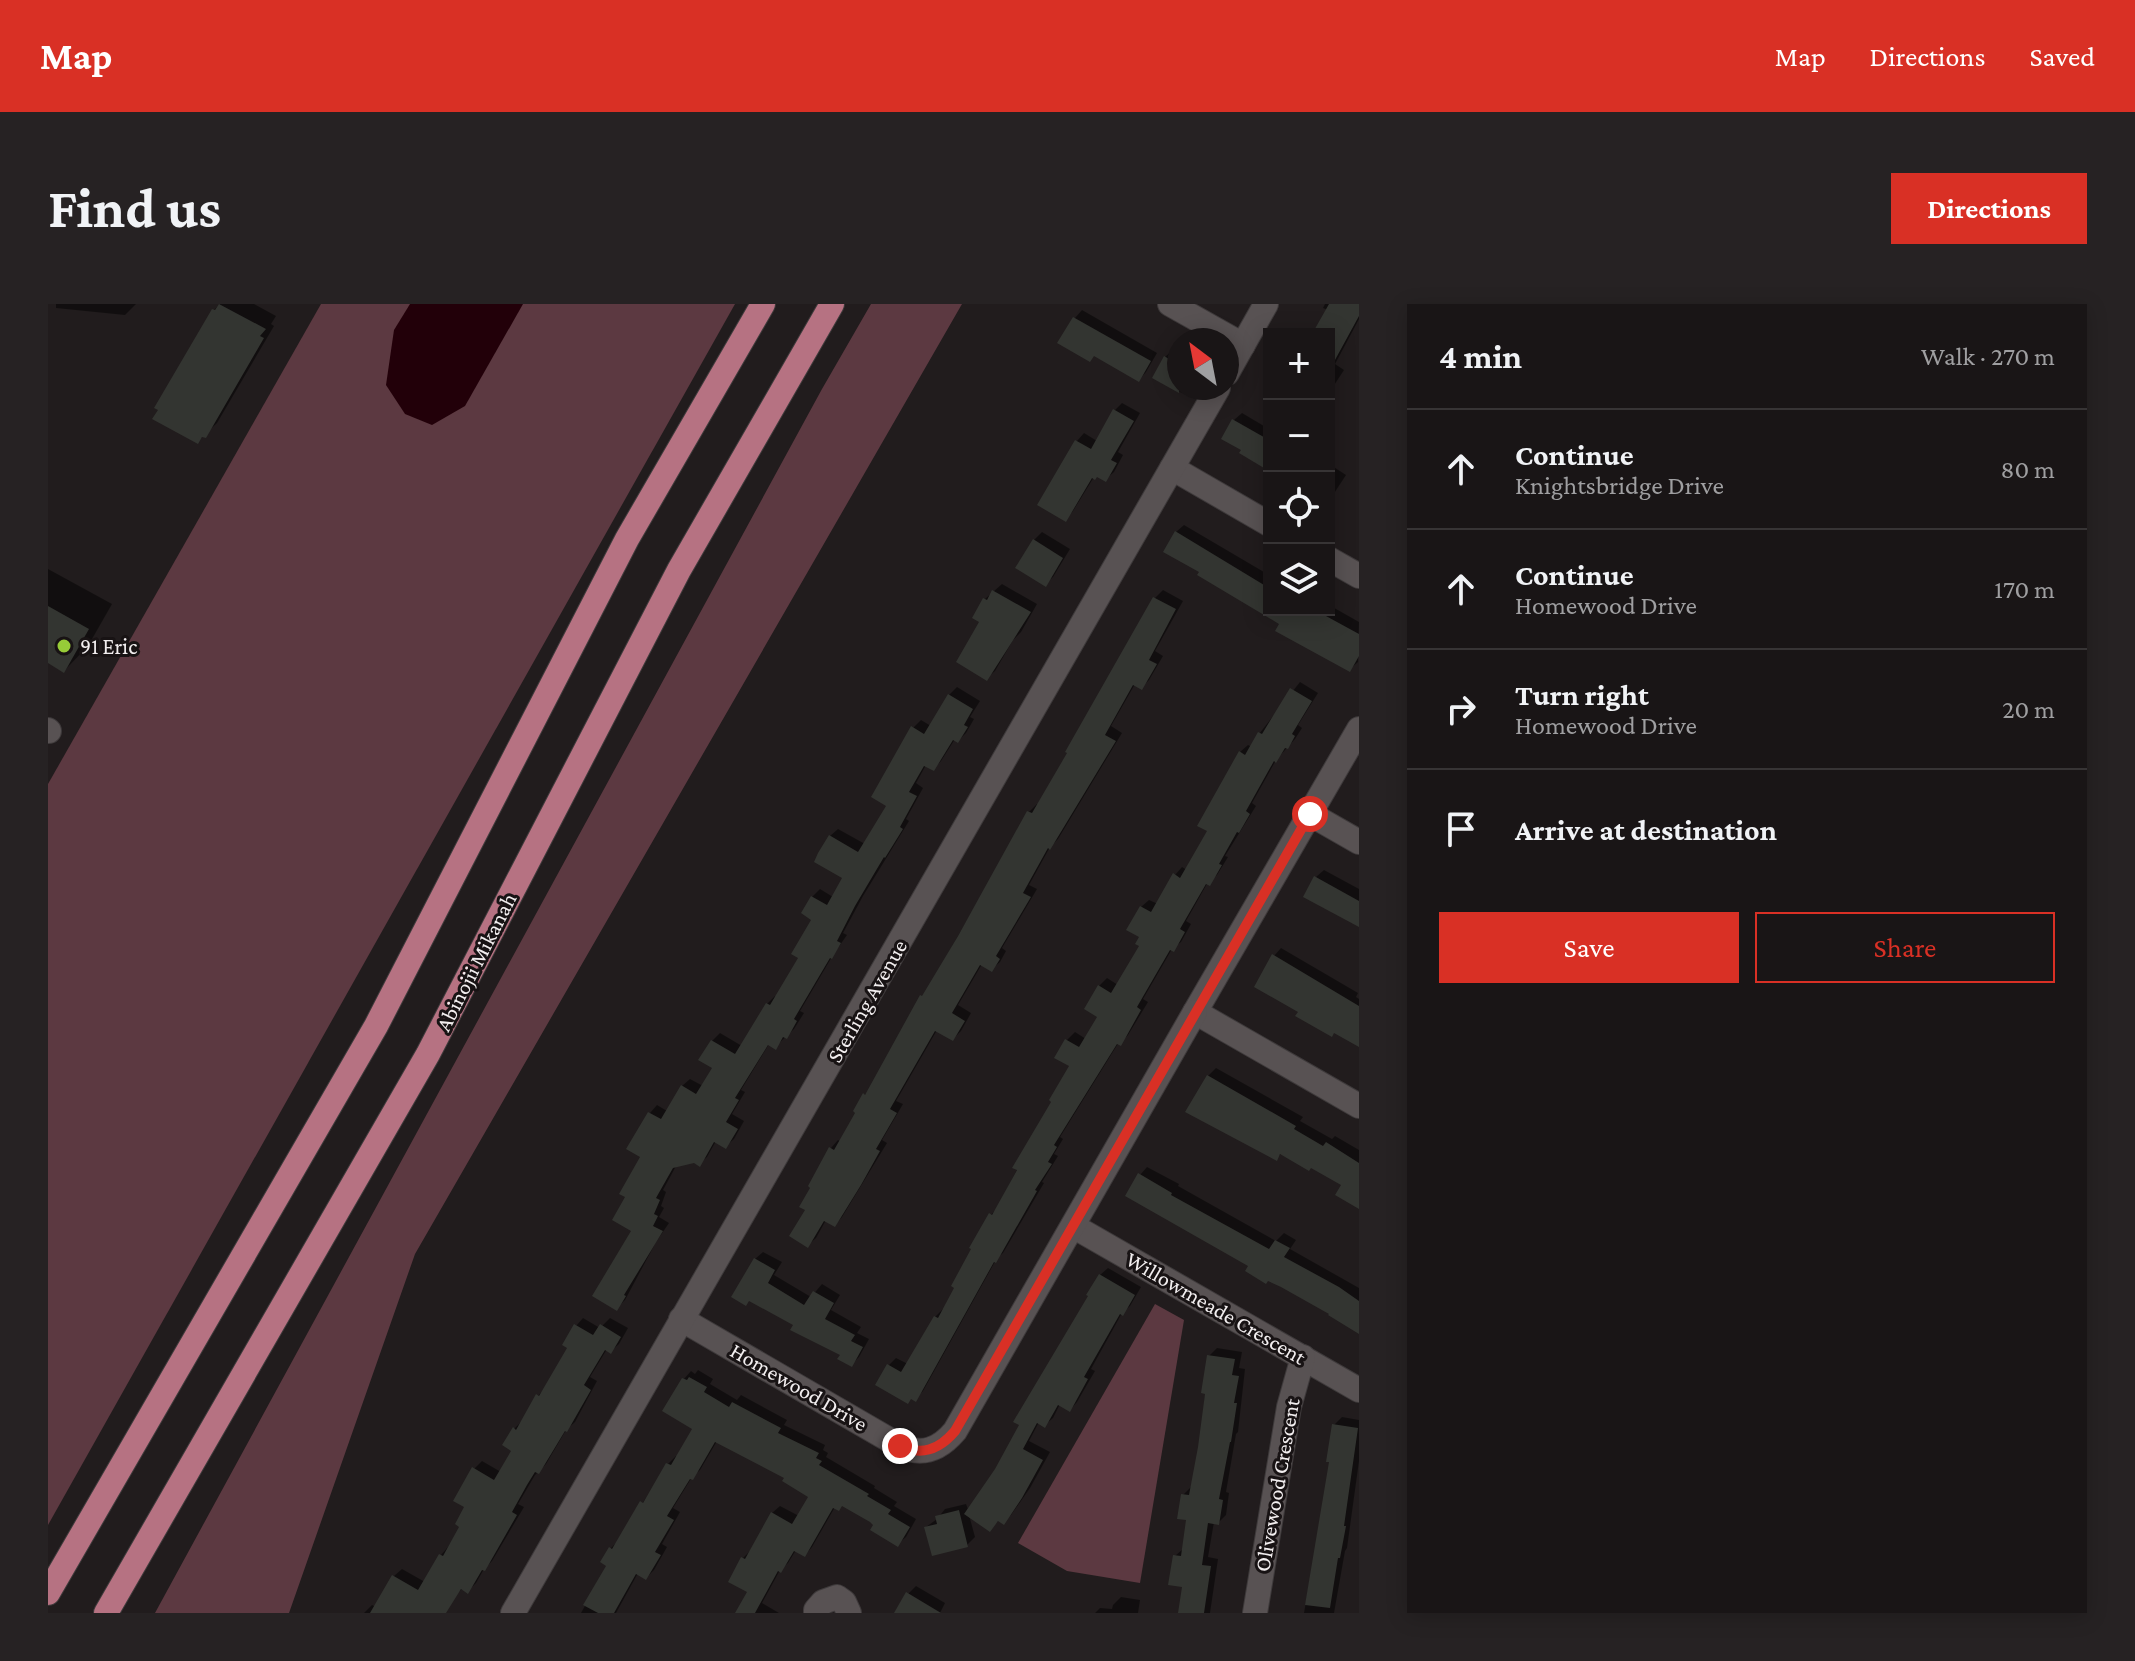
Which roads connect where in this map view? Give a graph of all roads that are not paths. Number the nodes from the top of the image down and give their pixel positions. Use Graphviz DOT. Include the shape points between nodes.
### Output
graph roads {
  1 [pos="763,304"];
  2 [pos="832,304"];
  3 [pos="1170,304"];
  4 [pos="1266,304"];
  5 [pos="1243,345"];
  6 [pos="1239,352"];
  7 [pos="1211,400"];
  8 [pos="1172,468"];
  9 [pos="1263,521"];
  10 [pos="1335,562"];
  11 [pos="1359,576"];
  12 [pos="1359,729"];
  13 [pos="1310,814"];
  14 [pos="1359,842"];
  15 [pos="1195,1012"];
  16 [pos="1359,1106"];
  17 [pos="1073,1226"];
  18 [pos="681,1319"];
  19 [pos="1303,1357"];
  20 [pos="1359,1390"];
  21 [pos="48,1593"];
  22 [pos="106,1613"];
  23 [pos="513,1613"];
  24 [pos="816,1613"];
  25 [pos="849,1613"];
  26 [pos="1255,1613"];
  1 -- 21 [label="main road" via="627,539 376,1026"];
  2 -- 22 [label="main road, Abinojii Mikanah" via="679,570 428,1054"];
  3 -- 5 [label="street"];
  4 -- 5 [label="street"];
  5 -- 6 [label="street"];
  7 -- 8 [label="street, Sterling Avenue"];
  8 -- 9 [label="street"];
  8 -- 18 [label="street, Sterling Avenue"];
  10 -- 11 [label="street"];
  12 -- 13 [label="street, Homewood Drive"];
  13 -- 14 [label="street"];
  13 -- 15 [label="street, Homewood Drive"];
  15 -- 16 [label="street"];
  15 -- 17 [label="street, Homewood Drive"];
  17 -- 18 [label="street, Homewood Drive" via="955,1431 927,1451 900,1446"];
  17 -- 19 [label="street, Willowmeade Crescent"];
  18 -- 23 [label="street, Sterling Avenue"];
  19 -- 20 [label="street, Willowmeade Crescent"];
  19 -- 26 [label="street, Olivewood Crescent" via="1289,1407"];
  24 -- 25 [label="street" via="823,1602 837,1597"];
}
